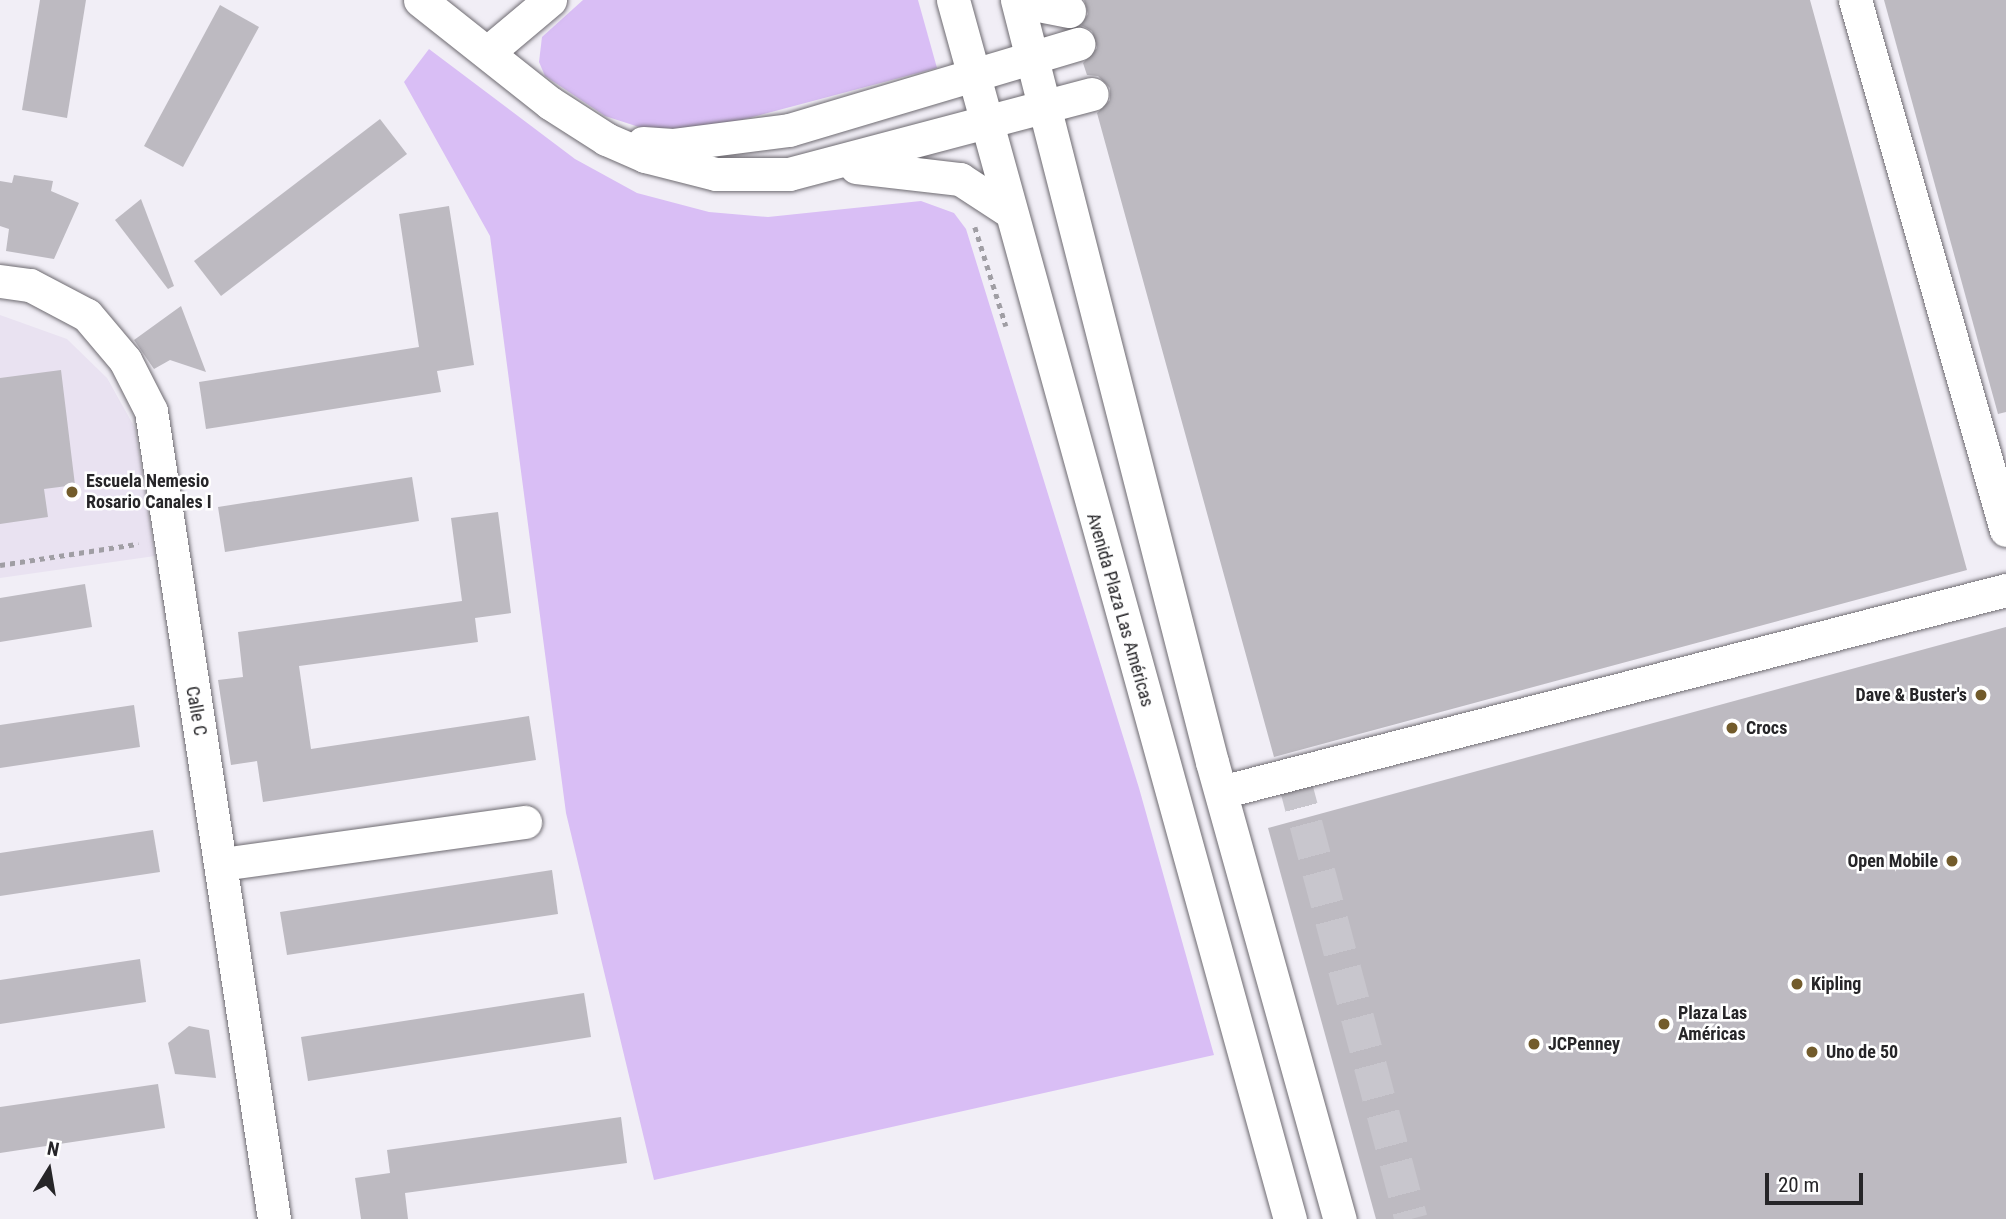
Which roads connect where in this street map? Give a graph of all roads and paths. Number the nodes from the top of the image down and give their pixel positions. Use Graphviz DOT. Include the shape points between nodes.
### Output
graph roads {
  1 [pos="420,0"];
  2 [pos="550,0"];
  3 [pos="953,0"];
  4 [pos="1018,0"];
  5 [pos="1855,0"];
  6 [pos="1069,11"];
  7 [pos="1078,44"];
  8 [pos="488,52"];
  9 [pos="1033,57"];
  10 [pos="972,76"];
  11 [pos="1092,94"];
  12 [pos="1046,107"];
  13 [pos="985,123"];
  14 [pos="606,139"];
  15 [pos="812,167"];
  16 [pos="1009,211"];
  17 [pos="0,281"];
  18 [pos="2006,530"];
  19 [pos="166,539"];
  20 [pos="0,565"];
  21 [pos="2006,590"];
  22 [pos="1221,792"];
  23 [pos="525,822"];
  24 [pos="222,864"];
  25 [pos="274,1219"];
  26 [pos="1290,1219"];
  27 [pos="1340,1219"];
  1 -- 8 [label="street"];
  2 -- 8 [label="street"];
  3 -- 10 [label="street, Avenida Plaza Las Américas"];
  4 -- 6 [label="street"];
  4 -- 9 [label="street"];
  5 -- 18 [label="street"];
  7 -- 9 [label="street"];
  8 -- 14 [label="street" via="550,103"];
  9 -- 10 [label="street"];
  9 -- 12 [label="street"];
  10 -- 13 [label="street, Avenida Plaza Las Américas"];
  10 -- 14 [label="street" via="789,130 672,145"];
  11 -- 12 [label="street"];
  12 -- 13 [label="street"];
  12 -- 22 [label="street"];
  13 -- 15 [label="street"];
  13 -- 16 [label="street, Avenida Plaza Las Américas"];
  14 -- 15 [label="street" via="645,156 716,174 789,174"];
  15 -- 16 [label="street" via="940,174 981,189"];
  16 -- 26 [label="street, Avenida Plaza Las Américas"];
  17 -- 19 [label="street, Calle C" via="30,285 87,315 125,360 151,411"];
  19 -- 20 [label="path"];
  19 -- 24 [label="street, Calle C"];
  21 -- 22 [label="street"];
  22 -- 27 [label="street"];
  23 -- 24 [label="street"];
  24 -- 25 [label="street, Calle C"];
}
